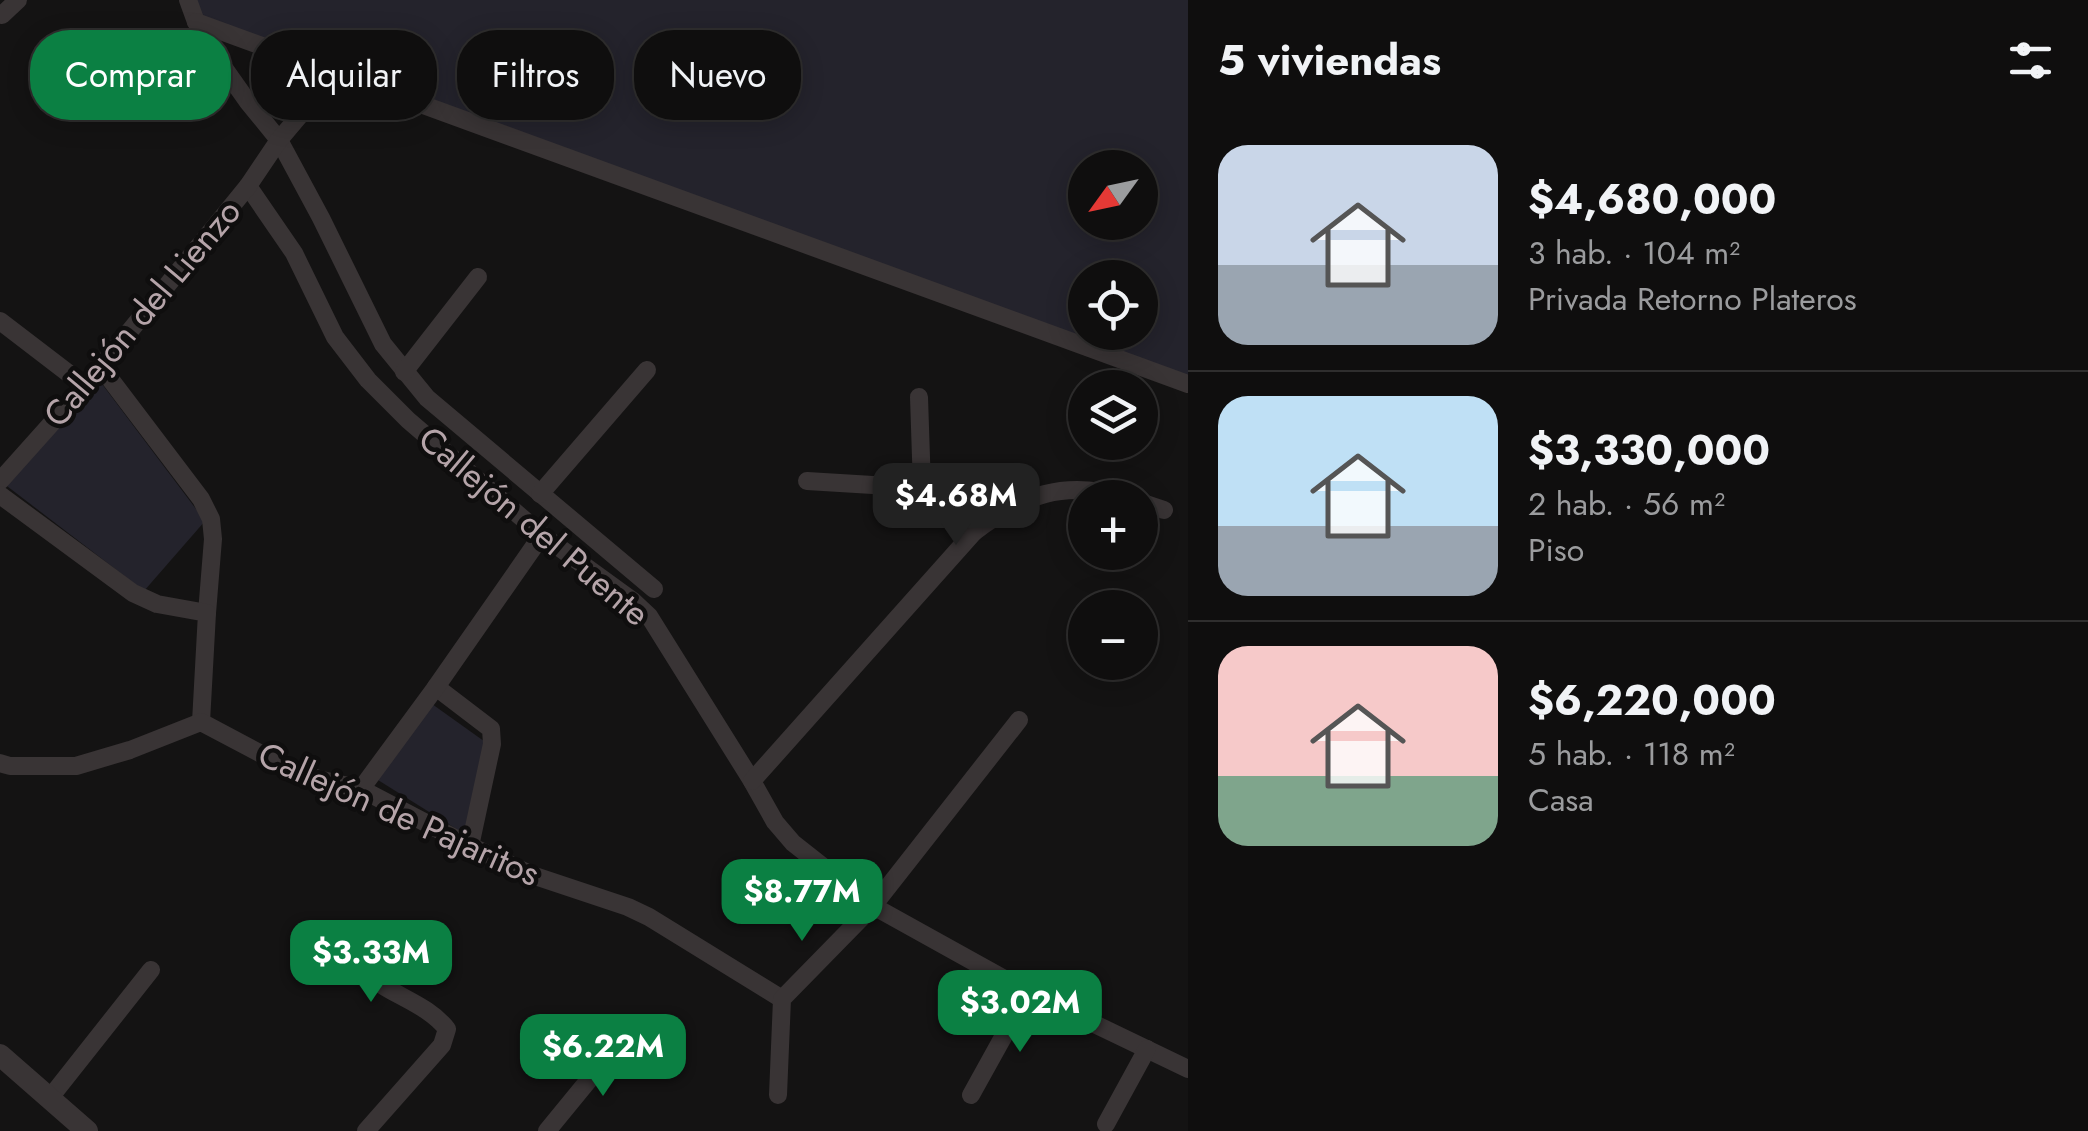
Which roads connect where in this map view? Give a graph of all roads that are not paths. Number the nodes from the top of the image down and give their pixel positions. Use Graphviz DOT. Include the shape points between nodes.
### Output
graph roads {
  1 [pos="18,0"];
  2 [pos="188,0"];
  3 [pos="2,15"];
  4 [pos="196,22"];
  5 [pos="296,120"];
  6 [pos="278,140"];
  7 [pos="248,186"];
  8 [pos="478,277"];
  9 [pos="0,321"];
  10 [pos="100,367"];
  11 [pos="647,370"];
  12 [pos="404,372"];
  13 [pos="1188,384"];
  14 [pos="85,386"];
  15 [pos="919,397"];
  16 [pos="0,481"];
  17 [pos="806,481"];
  18 [pos="922,488"];
  19 [pos="1068,491"];
  20 [pos="540,494"];
  21 [pos="0,495"];
  22 [pos="1158,508"];
  23 [pos="1164,510"];
  24 [pos="974,532"];
  25 [pos="542,535"];
  26 [pos="654,589"];
  27 [pos="207,613"];
  28 [pos="436,687"];
  29 [pos="1019,720"];
  30 [pos="201,722"];
  31 [pos="0,763"];
  32 [pos="752,782"];
  33 [pos="360,789"];
  34 [pos="470,846"];
  35 [pos="873,906"];
  36 [pos="341,942"];
  37 [pos="151,970"];
  38 [pos="1028,992"];
  39 [pos="782,1000"];
  40 [pos="624,1037"];
  41 [pos="1147,1049"];
  42 [pos="0,1055"];
  43 [pos="1188,1069"];
  44 [pos="778,1095"];
  45 [pos="970,1096"];
  46 [pos="50,1098"];
  47 [pos="1106,1124"];
  48 [pos="87,1131"];
  49 [pos="366,1131"];
  50 [pos="546,1131"];
  1 -- 3 [label="street"];
  2 -- 4 [label="street"];
  4 -- 6 [label="street"];
  4 -- 13 [label="street"];
  5 -- 6 [label="street, Callejón del Lienzo"];
  6 -- 7 [label="street, Callejón del Lienzo"];
  6 -- 12 [label="street" via="382,344"];
  7 -- 10 [label="street, Callejón del Lienzo"];
  7 -- 25 [label="street, Callejón del Puente" via="294,253 335,337 368,380"];
  8 -- 12 [label="street"];
  9 -- 14 [label="street"];
  10 -- 14 [label="street, Callejón del Lienzo"];
  10 -- 27 [label="street" via="211,519"];
  11 -- 20 [label="street"];
  12 -- 20 [label="street"];
  14 -- 16 [label="street, Callejón del Lienzo"];
  15 -- 18 [label="street"];
  17 -- 18 [label="street"];
  18 -- 24 [label="street"];
  19 -- 24 [label="street" via="1036,495"];
  20 -- 26 [label="street"];
  21 -- 27 [label="street" via="133,594"];
  22 -- 23 [label="street"];
  24 -- 32 [label="street"];
  25 -- 28 [label="street"];
  25 -- 32 [label="street, Callejón del Puente" via="648,616"];
  27 -- 30 [label="street"];
  28 -- 33 [label="street"];
  28 -- 34 [label="street" via="492,730"];
  29 -- 35 [label="street"];
  30 -- 31 [label="street" via="76,766"];
  30 -- 33 [label="street, Callejón de Pajaritos" via="284,766"];
  32 -- 35 [label="street, Callejón del Puente" via="793,842"];
  33 -- 34 [label="street, Callejón de Pajaritos"];
  34 -- 39 [label="street, Callejón de Pajaritos" via="638,912"];
  35 -- 38 [label="street, Callejón del Puente"];
  35 -- 39 [label="street"];
  36 -- 49 [label="street" via="374,980 447,1029 442,1045"];
  37 -- 46 [label="street"];
  38 -- 41 [label="street, Callejón del Puente"];
  38 -- 45 [label="street"];
  39 -- 44 [label="street"];
  40 -- 50 [label="street"];
  41 -- 43 [label="street, Callejón del Puente"];
  41 -- 47 [label="street"];
  42 -- 46 [label="street"];
  46 -- 48 [label="street"];
}
